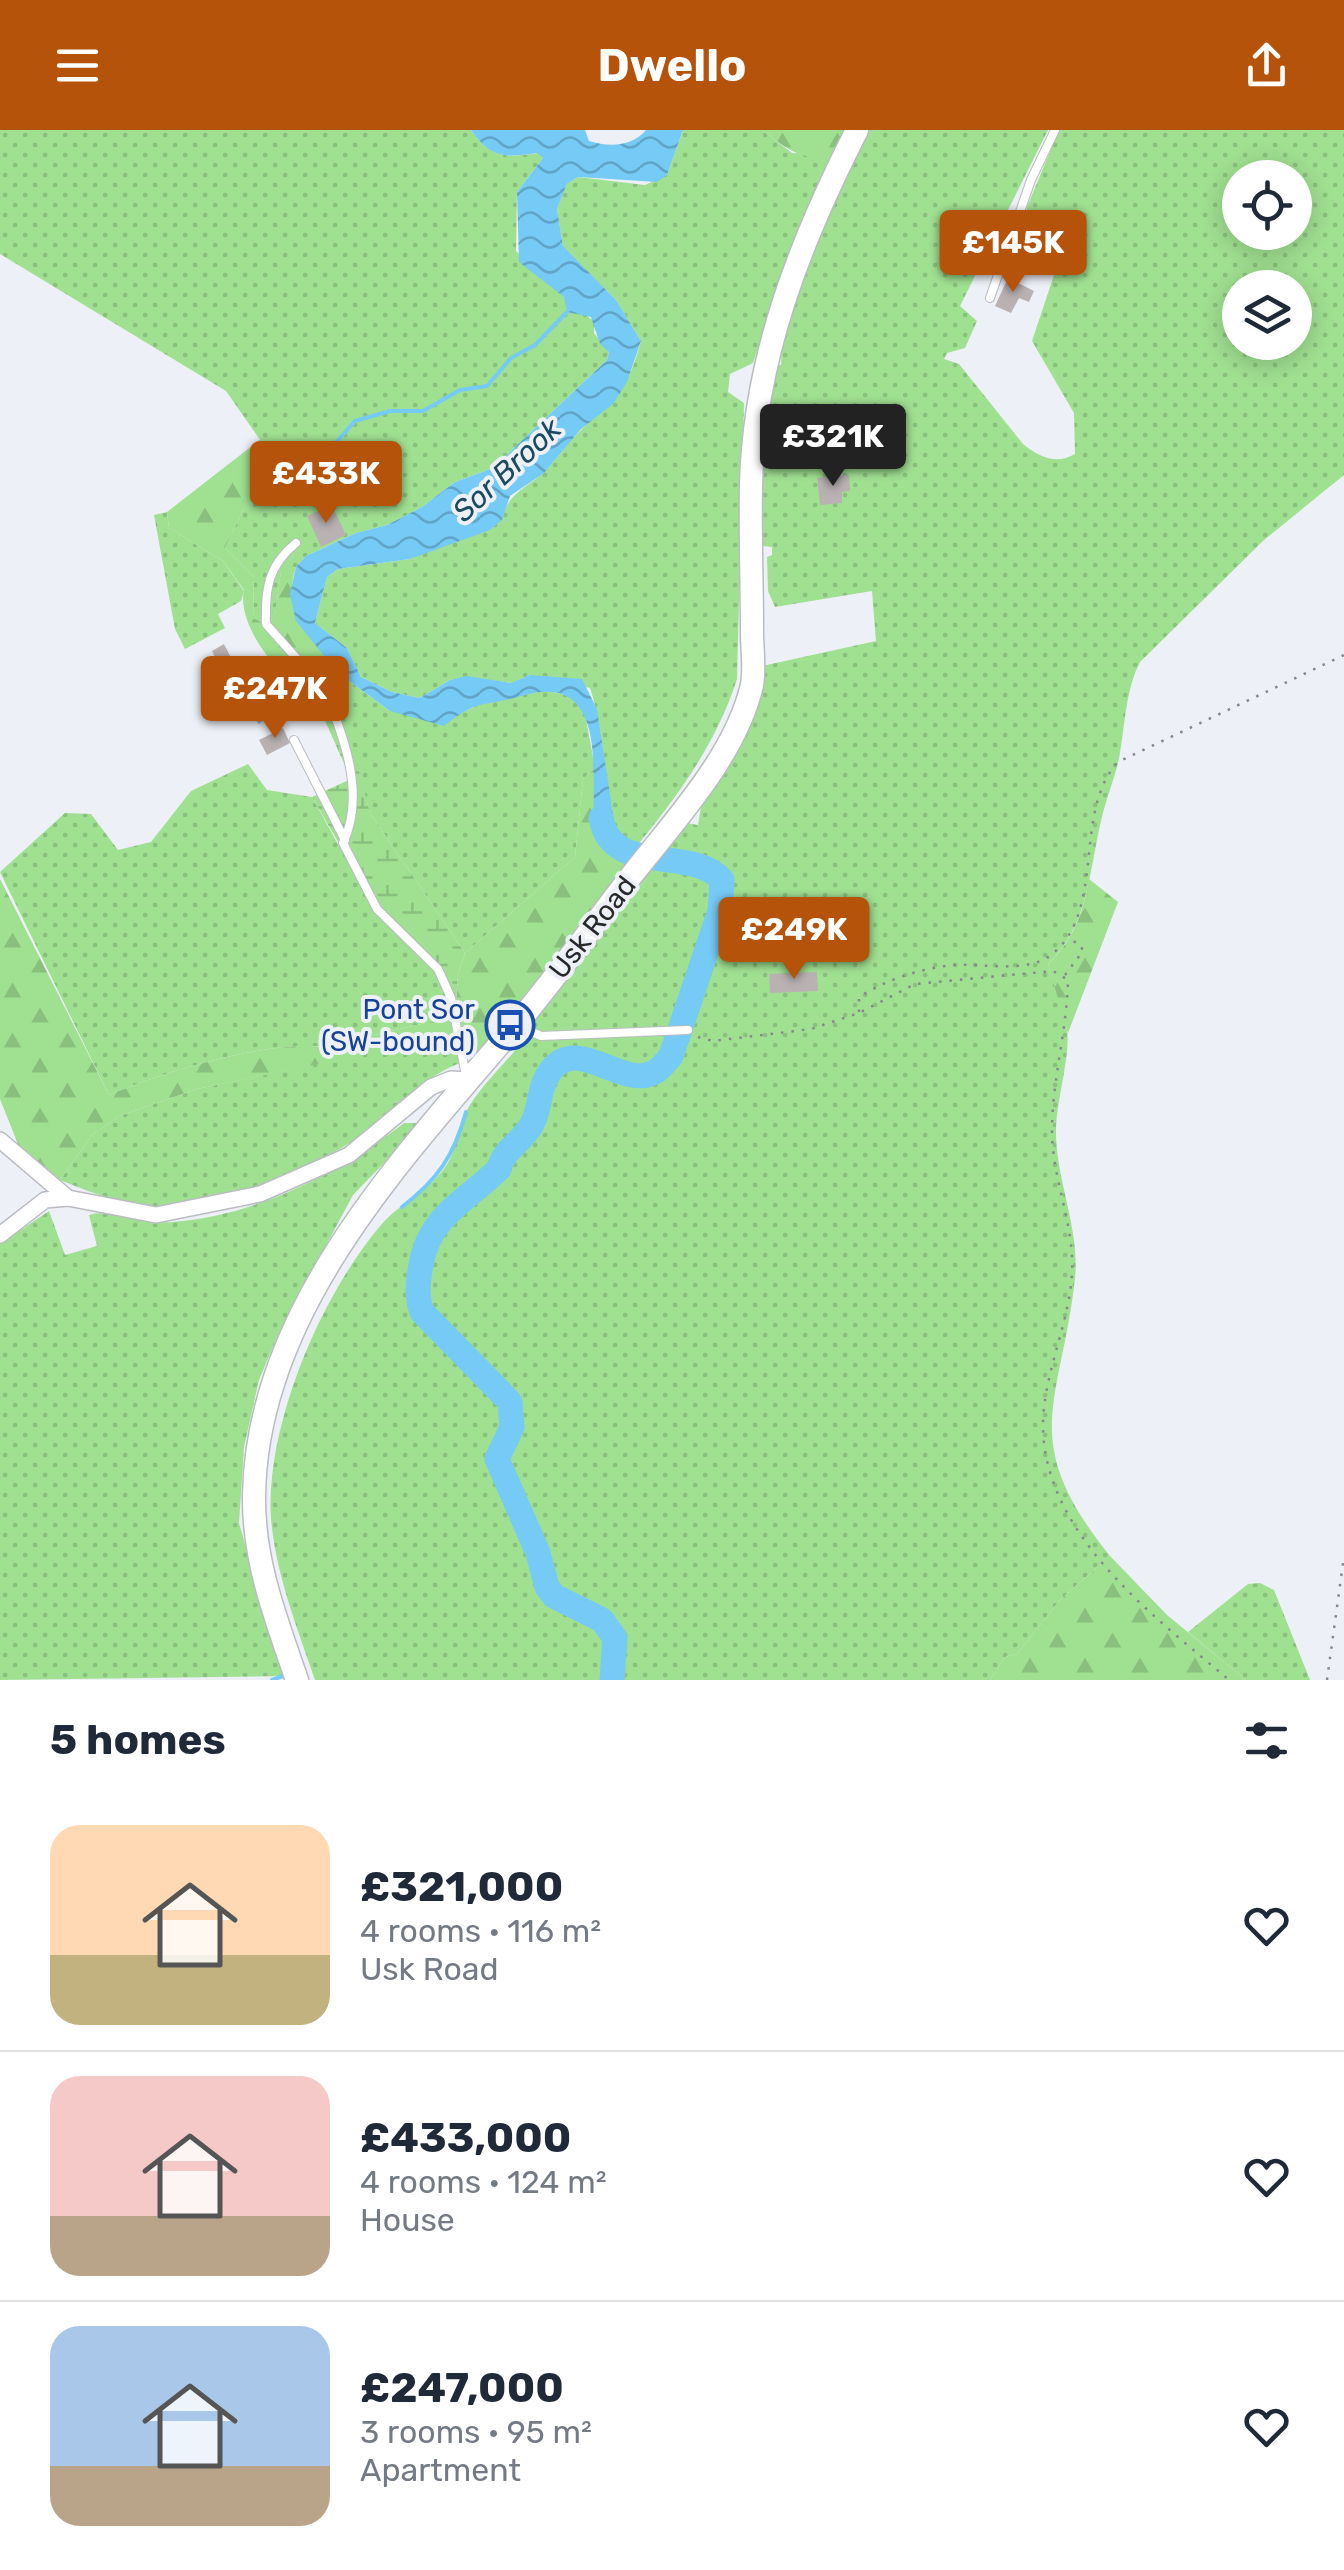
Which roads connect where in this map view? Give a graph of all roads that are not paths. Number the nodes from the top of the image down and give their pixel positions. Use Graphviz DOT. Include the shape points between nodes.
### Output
graph roads {
  1 [pos="857,130"];
  2 [pos="1055,130"];
  3 [pos="990,298"];
  4 [pos="296,543"];
  5 [pos="294,740"];
  6 [pos="345,840"];
  7 [pos="517,1024"];
  8 [pos="688,1030"];
  9 [pos="466,1080"];
  10 [pos="0,1140"];
  11 [pos="68,1198"];
  12 [pos="0,1235"];
  13 [pos="297,1680"];
  1 -- 7 [label="street, Usk Road" via="795,270 762,372 751,486 752,684 715,764"];
  2 -- 3 [label="lane"];
  4 -- 6 [label="lane" via="273,562 266,624 306,669 303,677 325,690 333,710 356,811"];
  5 -- 6 [label="lane"];
  6 -- 9 [label="lane" via="377,908 438,969 451,998"];
  7 -- 8 [label="lane" via="541,1036"];
  7 -- 9 [label="street, Usk Road"];
  9 -- 11 [label="street" via="431,1087 349,1154 260,1194 156,1215"];
  9 -- 13 [label="street, Usk Road" via="358,1218 273,1382 254,1496 260,1572"];
  10 -- 11 [label="street"];
  11 -- 12 [label="street" via="45,1200"];
}
